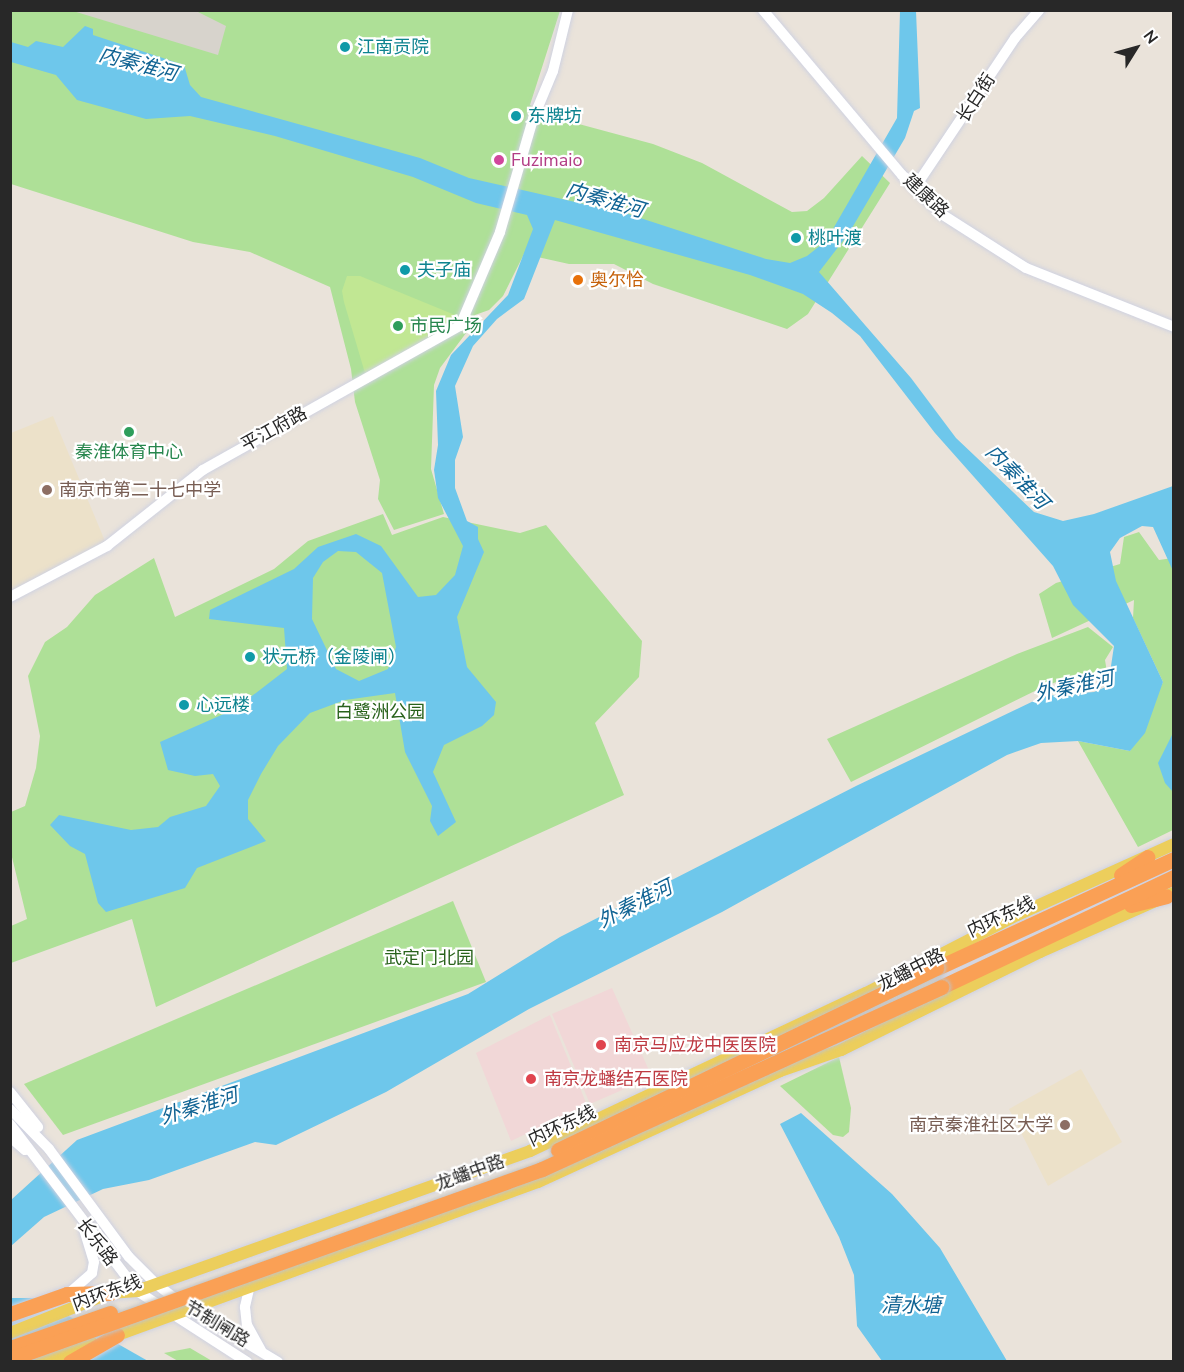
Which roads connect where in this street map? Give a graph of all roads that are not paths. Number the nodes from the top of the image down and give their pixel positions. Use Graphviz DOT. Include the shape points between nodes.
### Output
graph roads {
  1 [pos="568,10"];
  2 [pos="763,10"];
  3 [pos="1039,10"];
  4 [pos="916,186"];
  5 [pos="1173,327"];
  6 [pos="10,597"];
  7 [pos="1173,844"];
  8 [pos="1148,857"];
  9 [pos="1173,859"];
  10 [pos="1173,877"];
  11 [pos="1170,894"];
  12 [pos="1084,901"];
  13 [pos="1093,915"];
  14 [pos="10,1092"];
  15 [pos="10,1109"];
  16 [pos="10,1124"];
  17 [pos="10,1137"];
  18 [pos="49,1149"];
  19 [pos="35,1158"];
  20 [pos="81,1221"];
  21 [pos="156,1284"];
  22 [pos="250,1286"];
  23 [pos="137,1291"];
  24 [pos="110,1293"];
  25 [pos="67,1294"];
  26 [pos="188,1308"];
  27 [pos="10,1314"];
  28 [pos="170,1315"];
  29 [pos="10,1333"];
  30 [pos="117,1335"];
  31 [pos="10,1348"];
  32 [pos="261,1351"];
  33 [pos="10,1359"];
  34 [pos="40,1362"];
  35 [pos="70,1362"];
  36 [pos="247,1362"];
  37 [pos="278,1362"];
  1 -- 6 [label="main road, 平江府路" via="500,232 460,326 203,470 107,546"];
  2 -- 4 [label="main road, 建康路"];
  3 -- 4 [label="main road, 长白街" via="1015,38"];
  4 -- 5 [label="main road, 建康路" via="943,215 1026,268"];
  7 -- 8 [label="main road, 龙蟠中路"];
  8 -- 12 [label="highway"];
  8 -- 21 [label="main road, 龙蟠中路" via="1017,915 866,993 530,1151"];
  9 -- 12 [label="highway, 内环东线"];
  10 -- 13 [label="highway, 内环东线"];
  11 -- 13 [label="highway"];
  11 -- 22 [label="main road, 龙蟠中路" via="841,1050 780,1071 538,1182"];
  12 -- 31 [label="highway, 内环东线, bridge" via="541,1159"];
  13 -- 33 [label="highway, 内环东线, bridge" via="542,1168"];
  14 -- 18 [label="main road, 长乐路" via="37,1125"];
  15 -- 18 [label="main road, 长乐路"];
  16 -- 19 [label="main road, 长乐路"];
  17 -- 19 [label="main road, 长乐路"];
  18 -- 21 [label="main road, 长乐路" via="129,1257"];
  19 -- 20 [label="main road, 长乐路"];
  20 -- 23 [label="main road, 长乐路"];
  20 -- 25 [label="main road" via="94,1262 92,1273"];
  21 -- 23 [label="main road, 龙蟠中路"];
  21 -- 26 [label="main road, 节制闸路"];
  22 -- 26 [label="main road, 龙蟠中路"];
  22 -- 32 [label="main road" via="245,1307 247,1325"];
  23 -- 24 [label="main road, 龙蟠中路"];
  23 -- 28 [label="main road, 长乐路"];
  24 -- 25 [label="highway"];
  24 -- 29 [label="main road, 龙蟠中路"];
  25 -- 27 [label="highway"];
  26 -- 28 [label="main road, 龙蟠中路"];
  26 -- 32 [label="main road, 节制闸路"];
  28 -- 30 [label="main road, 龙蟠中路"];
  28 -- 36 [label="main road, 节制闸路"];
  30 -- 34 [label="main road, 龙蟠中路"];
  30 -- 35 [label="highway"];
  32 -- 37 [label="main road, 节制闸路"];
}
